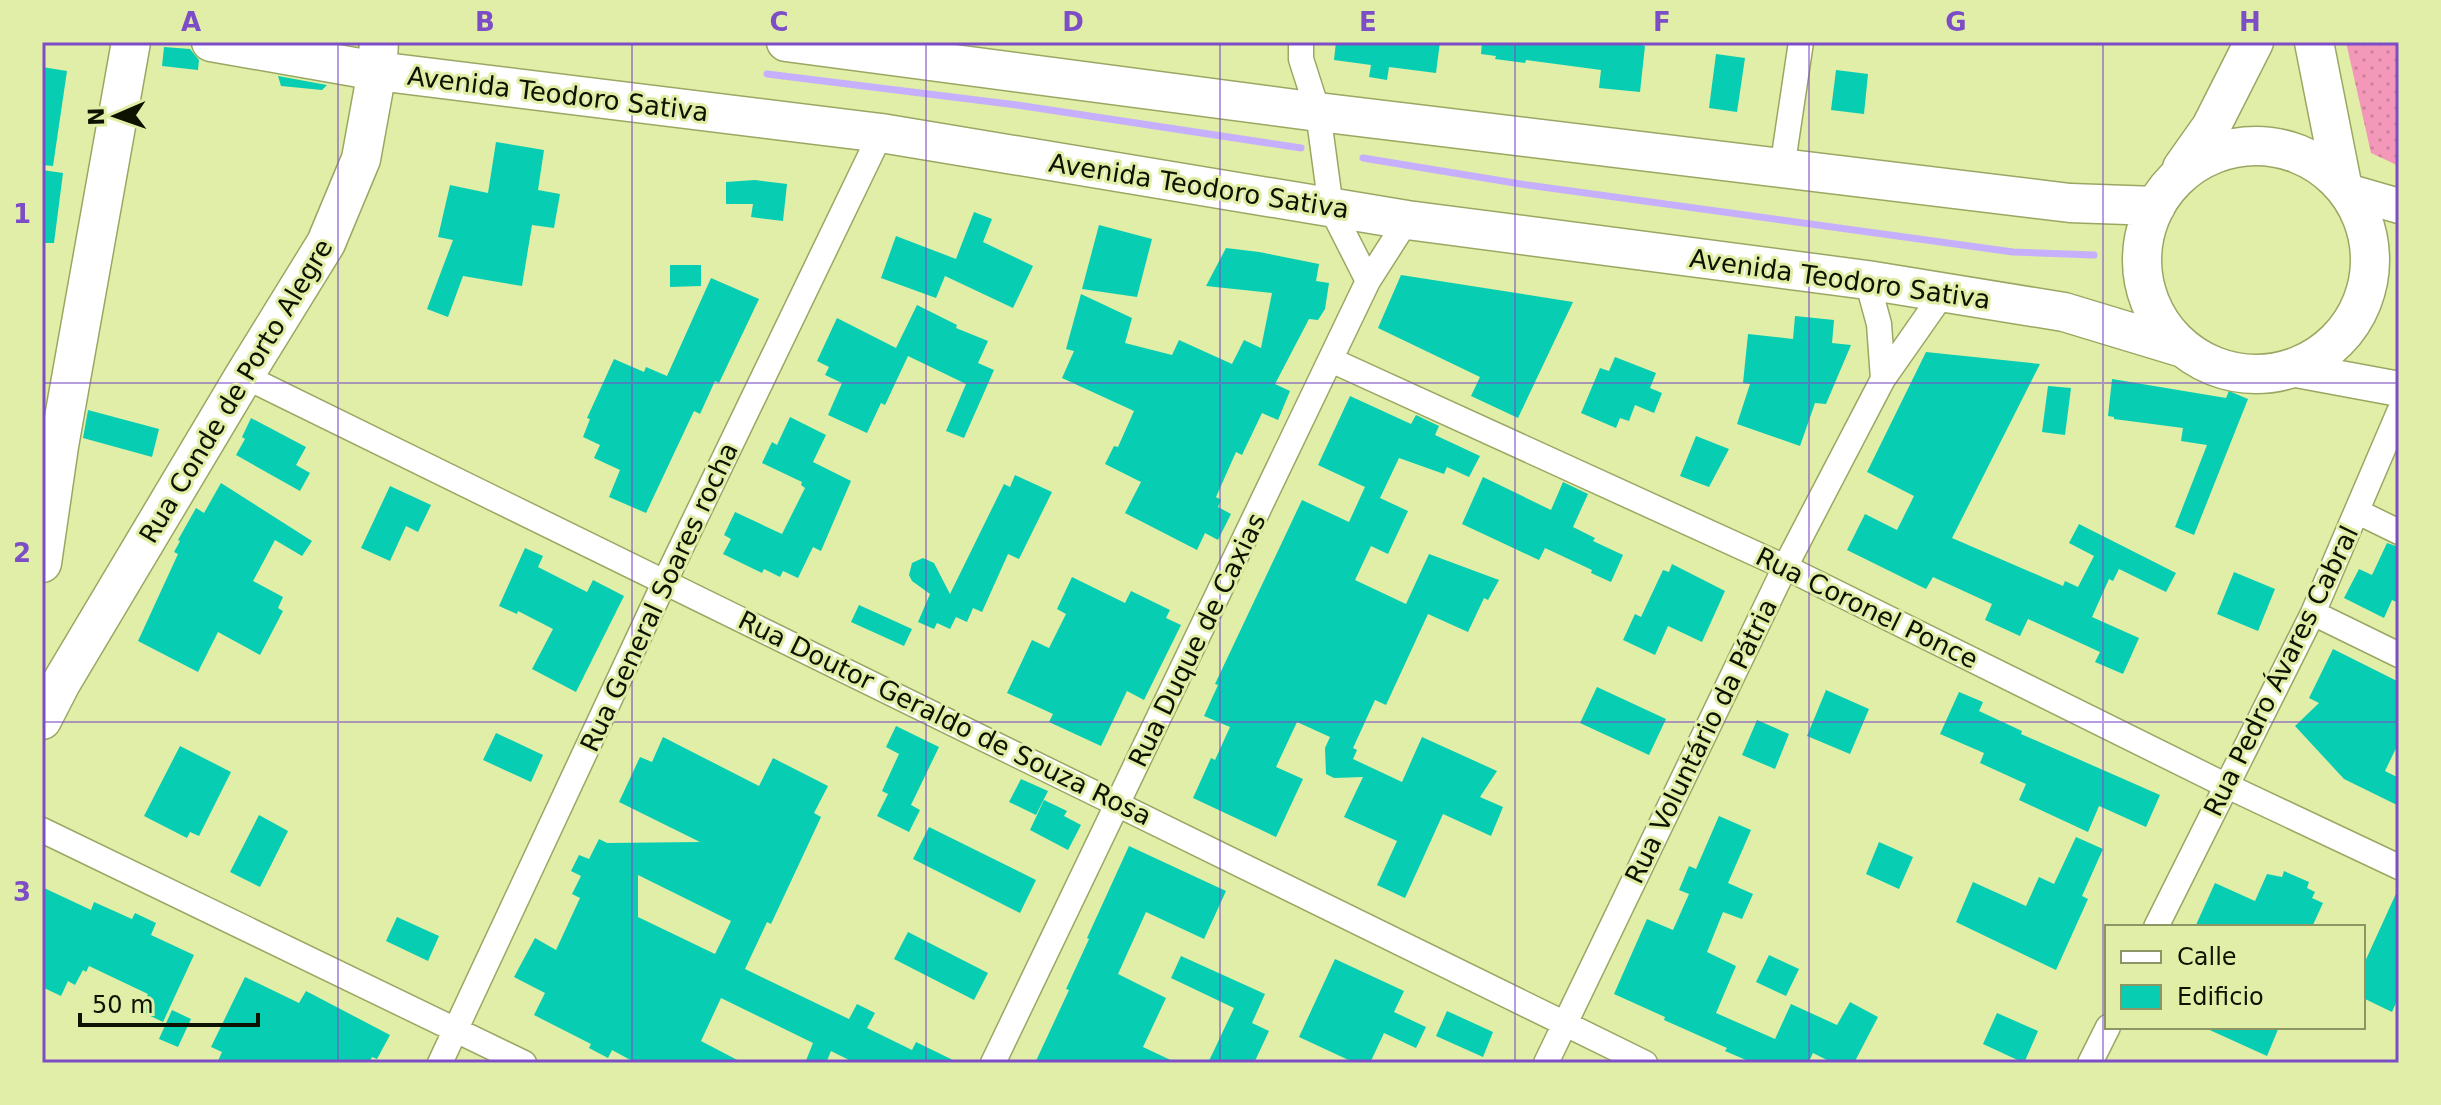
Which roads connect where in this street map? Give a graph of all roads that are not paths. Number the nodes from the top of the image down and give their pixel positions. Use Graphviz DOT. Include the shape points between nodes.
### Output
graph roads {
  1 [pos="131,42"];
  2 [pos="211,42"];
  3 [pos="792,42"];
  4 [pos="1301,42"];
  5 [pos="1801,42"];
  6 [pos="2254,42"];
  7 [pos="2314,42"];
  8 [pos="378,56"];
  9 [pos="1318,112"];
  10 [pos="881,133"];
  11 [pos="1782,169"];
  12 [pos="2344,188"];
  13 [pos="2164,194"];
  14 [pos="2399,206"];
  15 [pos="1331,208"];
  16 [pos="1407,220"];
  17 [pos="1867,280"];
  18 [pos="1368,281"];
  19 [pos="1944,292"];
  20 [pos="2183,348"];
  21 [pos="1331,360"];
  22 [pos="2291,369"];
  23 [pos="244,376"];
  24 [pos="1883,379"];
  25 [pos="2399,389"];
  26 [pos="2399,412"];
  27 [pos="2358,512"];
  28 [pos="2399,532"];
  29 [pos="42,563"];
  30 [pos="1785,567"];
  31 [pos="665,581"];
  32 [pos="2313,613"];
  33 [pos="2399,655"];
  34 [pos="42,720"];
  35 [pos="2225,785"];
  36 [pos="1119,803"];
  37 [pos="42,830"];
  38 [pos="2399,867"];
  39 [pos="2157,925"];
  40 [pos="1564,1023"];
  41 [pos="456,1029"];
  42 [pos="2107,1029"];
  43 [pos="440,1063"];
  44 [pos="524,1063"];
  45 [pos="993,1063"];
  46 [pos="1546,1063"];
  47 [pos="1645,1063"];
  48 [pos="2090,1063"];
  1 -- 29 [label="main road"];
  2 -- 8 [label="main road, Avenida Teodoro Sativa"];
  3 -- 9 [label="main road"];
  4 -- 9 [label="street" via="1301,59"];
  5 -- 11 [label="street"];
  6 -- 13 [label="main road" via="2211,127"];
  7 -- 12 [label="main road"];
  8 -- 10 [label="main road, Avenida Teodoro Sativa"];
  8 -- 23 [label="main road, Rua Conde de Porto Alegre" via="361,159 331,232"];
  9 -- 11 [label="main road"];
  9 -- 15 [label="street"];
  10 -- 15 [label="main road, Avenida Teodoro Sativa"];
  10 -- 31 [label="street, Rua General Soares rocha"];
  11 -- 13 [label="main road" via="2070,203"];
  12 -- 13 [label="main road" via="2317,163 2288,150 2257,145 2196,162"];
  12 -- 14 [label="street"];
  12 -- 22 [label="main road" via="2362,218 2369,249 2364,295 2342,335 2319,356"];
  13 -- 20 [label="main road" via="2145,237 2142,267 2148,298 2162,326"];
  15 -- 16 [label="main road, Avenida Teodoro Sativa"];
  15 -- 18 [label="street"];
  16 -- 17 [label="main road, Avenida Teodoro Sativa"];
  16 -- 18 [label="street, Rua Duque de Caxias"];
  17 -- 19 [label="main road, Avenida Teodoro Sativa"];
  17 -- 24 [label="street" via="1879,324"];
  18 -- 21 [label="street, Rua Duque de Caxias"];
  19 -- 20 [label="main road, Avenida Teodoro Sativa" via="2064,312"];
  19 -- 24 [label="street, Rua Voluntário da Pátria"];
  20 -- 22 [label="main road" via="2234,373"];
  21 -- 30 [label="street, Rua Coronel Ponce"];
  21 -- 36 [label="street, Rua Duque de Caxias"];
  22 -- 25 [label="street"];
  23 -- 31 [label="street, Rua Doutor Geraldo de Souza Rosa"];
  23 -- 34 [label="main road, Rua Conde de Porto Alegre"];
  24 -- 30 [label="street, Rua Voluntário da Pátria"];
  26 -- 27 [label="street, Rua Pedro Ávares Cabral"];
  27 -- 28 [label="street"];
  27 -- 32 [label="street, Rua Pedro Ávares Cabral"];
  30 -- 35 [label="street, Rua Coronel Ponce"];
  30 -- 40 [label="street, Rua Voluntário da Pátria"];
  31 -- 36 [label="street, Rua Doutor Geraldo de Souza Rosa"];
  31 -- 41 [label="street, Rua General Soares rocha"];
  32 -- 33 [label="street"];
  32 -- 35 [label="street, Rua Pedro Ávares Cabral"];
  35 -- 38 [label="street, Rua Coronel Ponce"];
  35 -- 39 [label="street, Rua Pedro Ávares Cabral"];
  36 -- 40 [label="street, Rua Doutor Geraldo de Souza Rosa"];
  36 -- 45 [label="street, Rua Duque de Caxias"];
  37 -- 41 [label="street"];
  40 -- 46 [label="street, Rua Voluntário da Pátria"];
  40 -- 47 [label="street, Rua Doutor Geraldo de Souza Rosa"];
  41 -- 43 [label="street, Rua General Soares rocha"];
  41 -- 44 [label="street"];
  42 -- 48 [label="street"];
}
